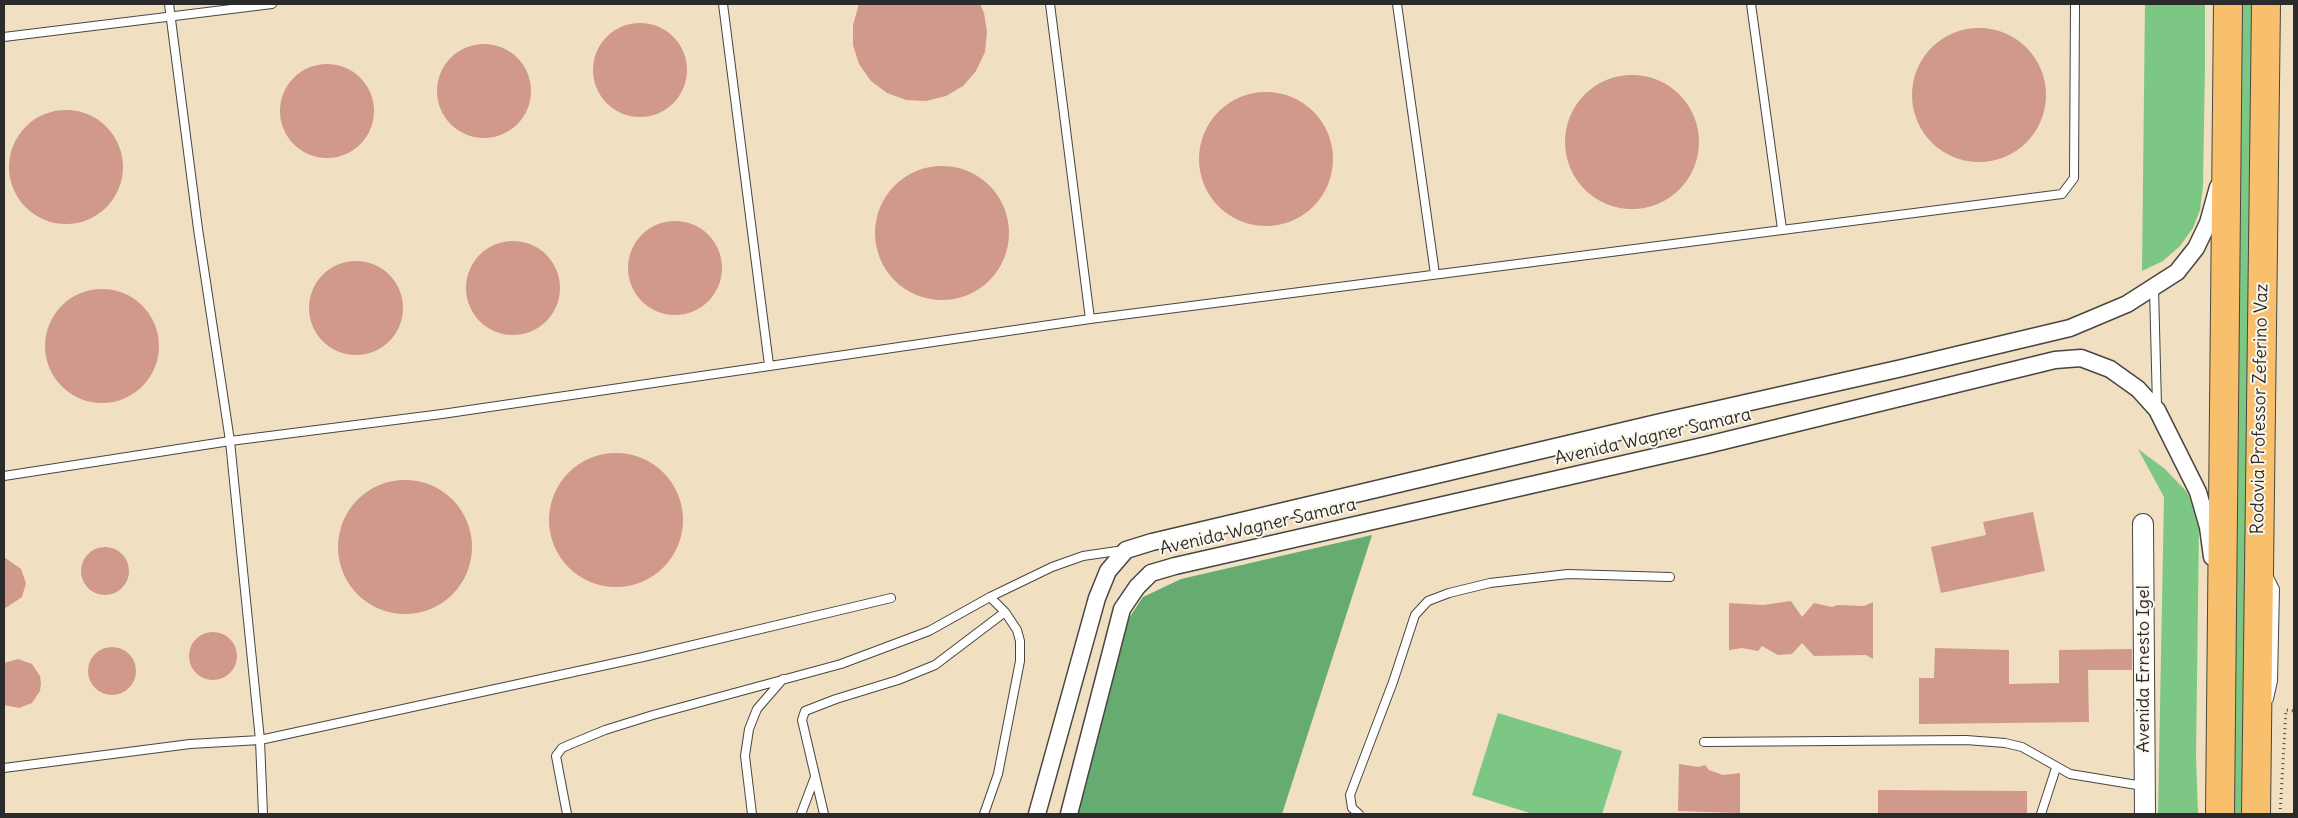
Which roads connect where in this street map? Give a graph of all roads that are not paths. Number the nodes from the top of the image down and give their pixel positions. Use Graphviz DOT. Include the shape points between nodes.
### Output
graph roads {
  1 [pos="169,4"];
  2 [pos="272,4"];
  3 [pos="723,4"];
  4 [pos="1050,4"];
  5 [pos="1397,4"];
  6 [pos="1750,4"];
  7 [pos="2075,4"];
  8 [pos="2228,4"];
  9 [pos="2266,4"];
  10 [pos="229,7"];
  11 [pos="171,17"];
  12 [pos="4,37"];
  13 [pos="2225,161"];
  14 [pos="1782,229"];
  15 [pos="1435,274"];
  16 [pos="2154,288"];
  17 [pos="1090,318"];
  18 [pos="769,365"];
  19 [pos="2157,410"];
  20 [pos="230,440"];
  21 [pos="4,476"];
  22 [pos="2143,524"];
  23 [pos="1126,550"];
  24 [pos="1670,576"];
  25 [pos="891,598"];
  26 [pos="990,598"];
  27 [pos="1005,612"];
  28 [pos="2222,647"];
  29 [pos="784,679"];
  30 [pos="260,740"];
  31 [pos="1704,742"];
  32 [pos="4,768"];
  33 [pos="2056,768"];
  34 [pos="815,777"];
  35 [pos="2145,786"];
  36 [pos="263,814"];
  37 [pos="567,814"];
  38 [pos="752,814"];
  39 [pos="800,814"];
  40 [pos="824,814"];
  41 [pos="984,814"];
  42 [pos="1037,814"];
  43 [pos="1069,814"];
  44 [pos="1359,814"];
  45 [pos="2041,814"];
  46 [pos="2145,814"];
  47 [pos="2220,814"];
  48 [pos="2256,814"];
  1 -- 11 [label="lane"];
  2 -- 10 [label="lane"];
  3 -- 18 [label="lane"];
  4 -- 17 [label="lane"];
  5 -- 15 [label="lane"];
  6 -- 14 [label="lane"];
  7 -- 14 [label="lane" via="2074,178 2062,194"];
  8 -- 13 [label="highway, Rodovia Professor Zeferino Vaz"];
  9 -- 48 [label="highway, Rodovia Professor Zeferino Vaz"];
  10 -- 11 [label="lane"];
  11 -- 12 [label="lane"];
  11 -- 20 [label="lane" via="198,229"];
  13 -- 16 [label="street, Avenida Wagner Samara" via="2208,223 2196,248 2177,272"];
  13 -- 28 [label="highway, Rodovia Professor Zeferino Vaz"];
  14 -- 15 [label="lane"];
  15 -- 17 [label="lane"];
  16 -- 19 [label="lane"];
  16 -- 23 [label="street, Avenida Wagner Samara" via="2127,304 2070,328"];
  17 -- 18 [label="lane"];
  18 -- 20 [label="lane" via="442,414"];
  19 -- 28 [label="street, Avenida Wagner Samara" via="2198,492 2208,527"];
  19 -- 43 [label="street, Avenida Wagner Samara" via="2138,389 2110,369 2080,358 2055,360 1698,447 1152,573 1136,587 1122,609"];
  20 -- 21 [label="lane"];
  20 -- 30 [label="lane"];
  22 -- 35 [label="street, Avenida Ernesto Igel"];
  23 -- 26 [label="lane" via="1083,556 1052,567"];
  23 -- 42 [label="street" via="1108,571 1096,598"];
  24 -- 44 [label="lane" via="1568,574 1490,583 1428,602 1415,615 1350,795 1352,808"];
  25 -- 30 [label="lane" via="643,657"];
  26 -- 27 [label="lane"];
  26 -- 29 [label="lane" via="930,631 841,664"];
  27 -- 34 [label="lane" via="935,665 805,711 802,720"];
  27 -- 41 [label="lane" via="1017,630 1020,662 998,774"];
  28 -- 47 [label="highway, Rodovia Professor Zeferino Vaz"];
  29 -- 37 [label="lane" via="653,715 562,748 556,756"];
  29 -- 38 [label="lane" via="757,709 748,729 745,756"];
  30 -- 32 [label="lane" via="190,744"];
  30 -- 36 [label="lane"];
  31 -- 33 [label="lane" via="1966,740 2022,747"];
  33 -- 35 [label="lane" via="2070,774"];
  33 -- 45 [label="lane"];
  34 -- 39 [label="lane"];
  34 -- 40 [label="lane"];
  35 -- 46 [label="street, Avenida Ernesto Igel"];
}
